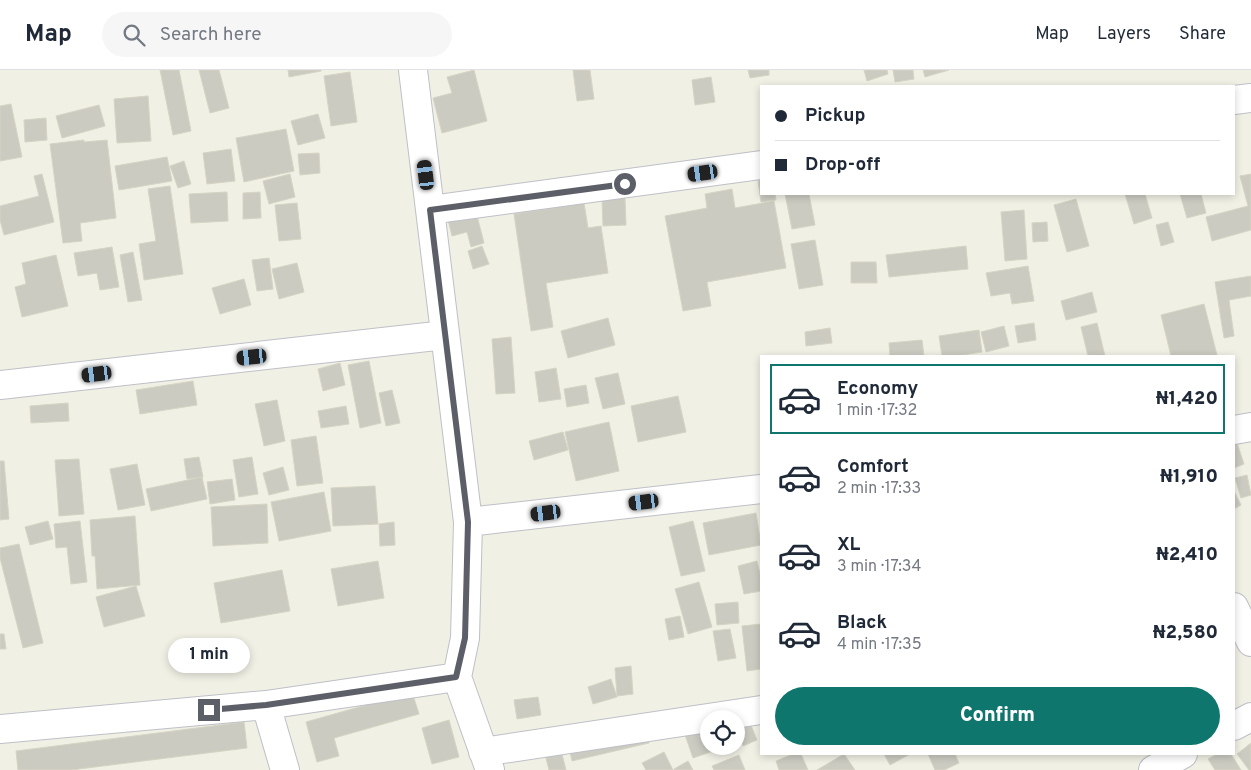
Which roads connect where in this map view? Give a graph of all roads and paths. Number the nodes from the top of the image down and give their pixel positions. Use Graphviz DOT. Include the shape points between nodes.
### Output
graph roads {
  1 [pos="413,70"];
  2 [pos="1251,98"];
  3 [pos="1235,100"];
  4 [pos="760,165"];
  5 [pos="430,210"];
  6 [pos="445,335"];
  7 [pos="0,385"];
  8 [pos="1251,427"];
  9 [pos="1235,430"];
  10 [pos="760,489"];
  11 [pos="468,522"];
  12 [pos="1235,609"];
  13 [pos="1251,642"];
  14 [pos="456,677"];
  15 [pos="266,705"];
  16 [pos="760,710"];
  17 [pos="1251,717"];
  18 [pos="1235,725"];
  19 [pos="0,729"];
  20 [pos="1181,755"];
  21 [pos="486,761"];
  22 [pos="285,770"];
  23 [pos="1153,770"];
  1 -- 5 [label="street"];
  2 -- 3 [label="street"];
  4 -- 5 [label="street"];
  5 -- 6 [label="street"];
  6 -- 7 [label="street"];
  6 -- 11 [label="street"];
  8 -- 9 [label="street"];
  10 -- 11 [label="street"];
  11 -- 14 [label="street" via="465,638"];
  12 -- 13 [label="street"];
  14 -- 15 [label="street"];
  14 -- 21 [label="street"];
  15 -- 19 [label="street"];
  15 -- 22 [label="street"];
  16 -- 21 [label="street"];
  17 -- 18 [label="street"];
  20 -- 23 [label="street"];
}
